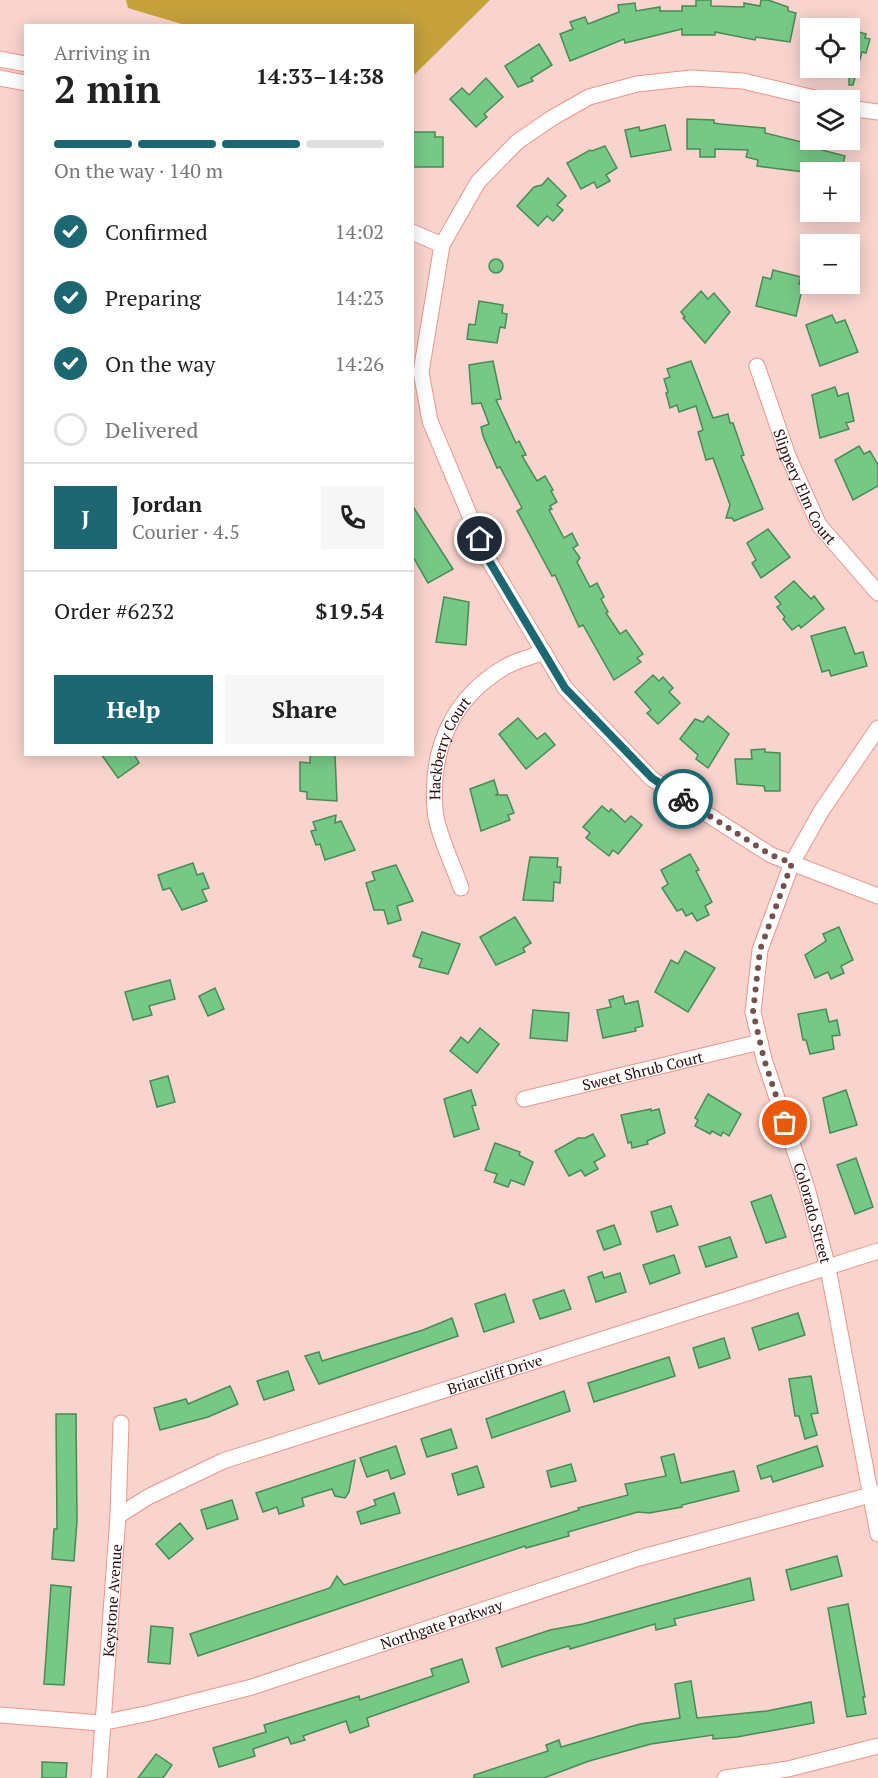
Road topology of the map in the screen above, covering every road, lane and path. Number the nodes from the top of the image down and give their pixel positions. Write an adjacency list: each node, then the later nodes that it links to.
1 (0, 60): 2 (street)
2 (24, 64)
3 (0, 78): 4 (street)
4 (24, 83)
5 (800, 95): 9 (street)
6 (860, 110): 7 (street)
7 (878, 112)
8 (414, 233): 9 (street)
9 (442, 245): 12 (street)
10 (757, 366): 11 (street, Slippery Elm Court)
11 (878, 593)
12 (544, 652): 14 (street); 15 (street, Hackberry Court)
13 (878, 728): 14 (street, Colorado Street)
14 (792, 863): 16 (street); 17 (street, Colorado Street)
15 (461, 888)
16 (878, 896)
17 (760, 1042): 18 (street, Sweet Shrub Court); 20 (street, Colorado Street)
18 (524, 1099)
19 (878, 1251): 20 (street, Briarcliff Drive)
20 (828, 1268): 22 (street, Colorado Street); 23 (street, Briarcliff Drive)
21 (121, 1423): 23 (street, Keystone Avenue)
22 (874, 1495): 24 (street, Colorado Street); 26 (street, Northgate Parkway)
23 (118, 1516): 26 (street, Keystone Avenue)
24 (878, 1534)
25 (0, 1715): 26 (street, Northgate Parkway)
26 (101, 1723): 28 (street, Keystone Avenue)
27 (878, 1746): 29 (street)
28 (99, 1778)
29 (725, 1778)

